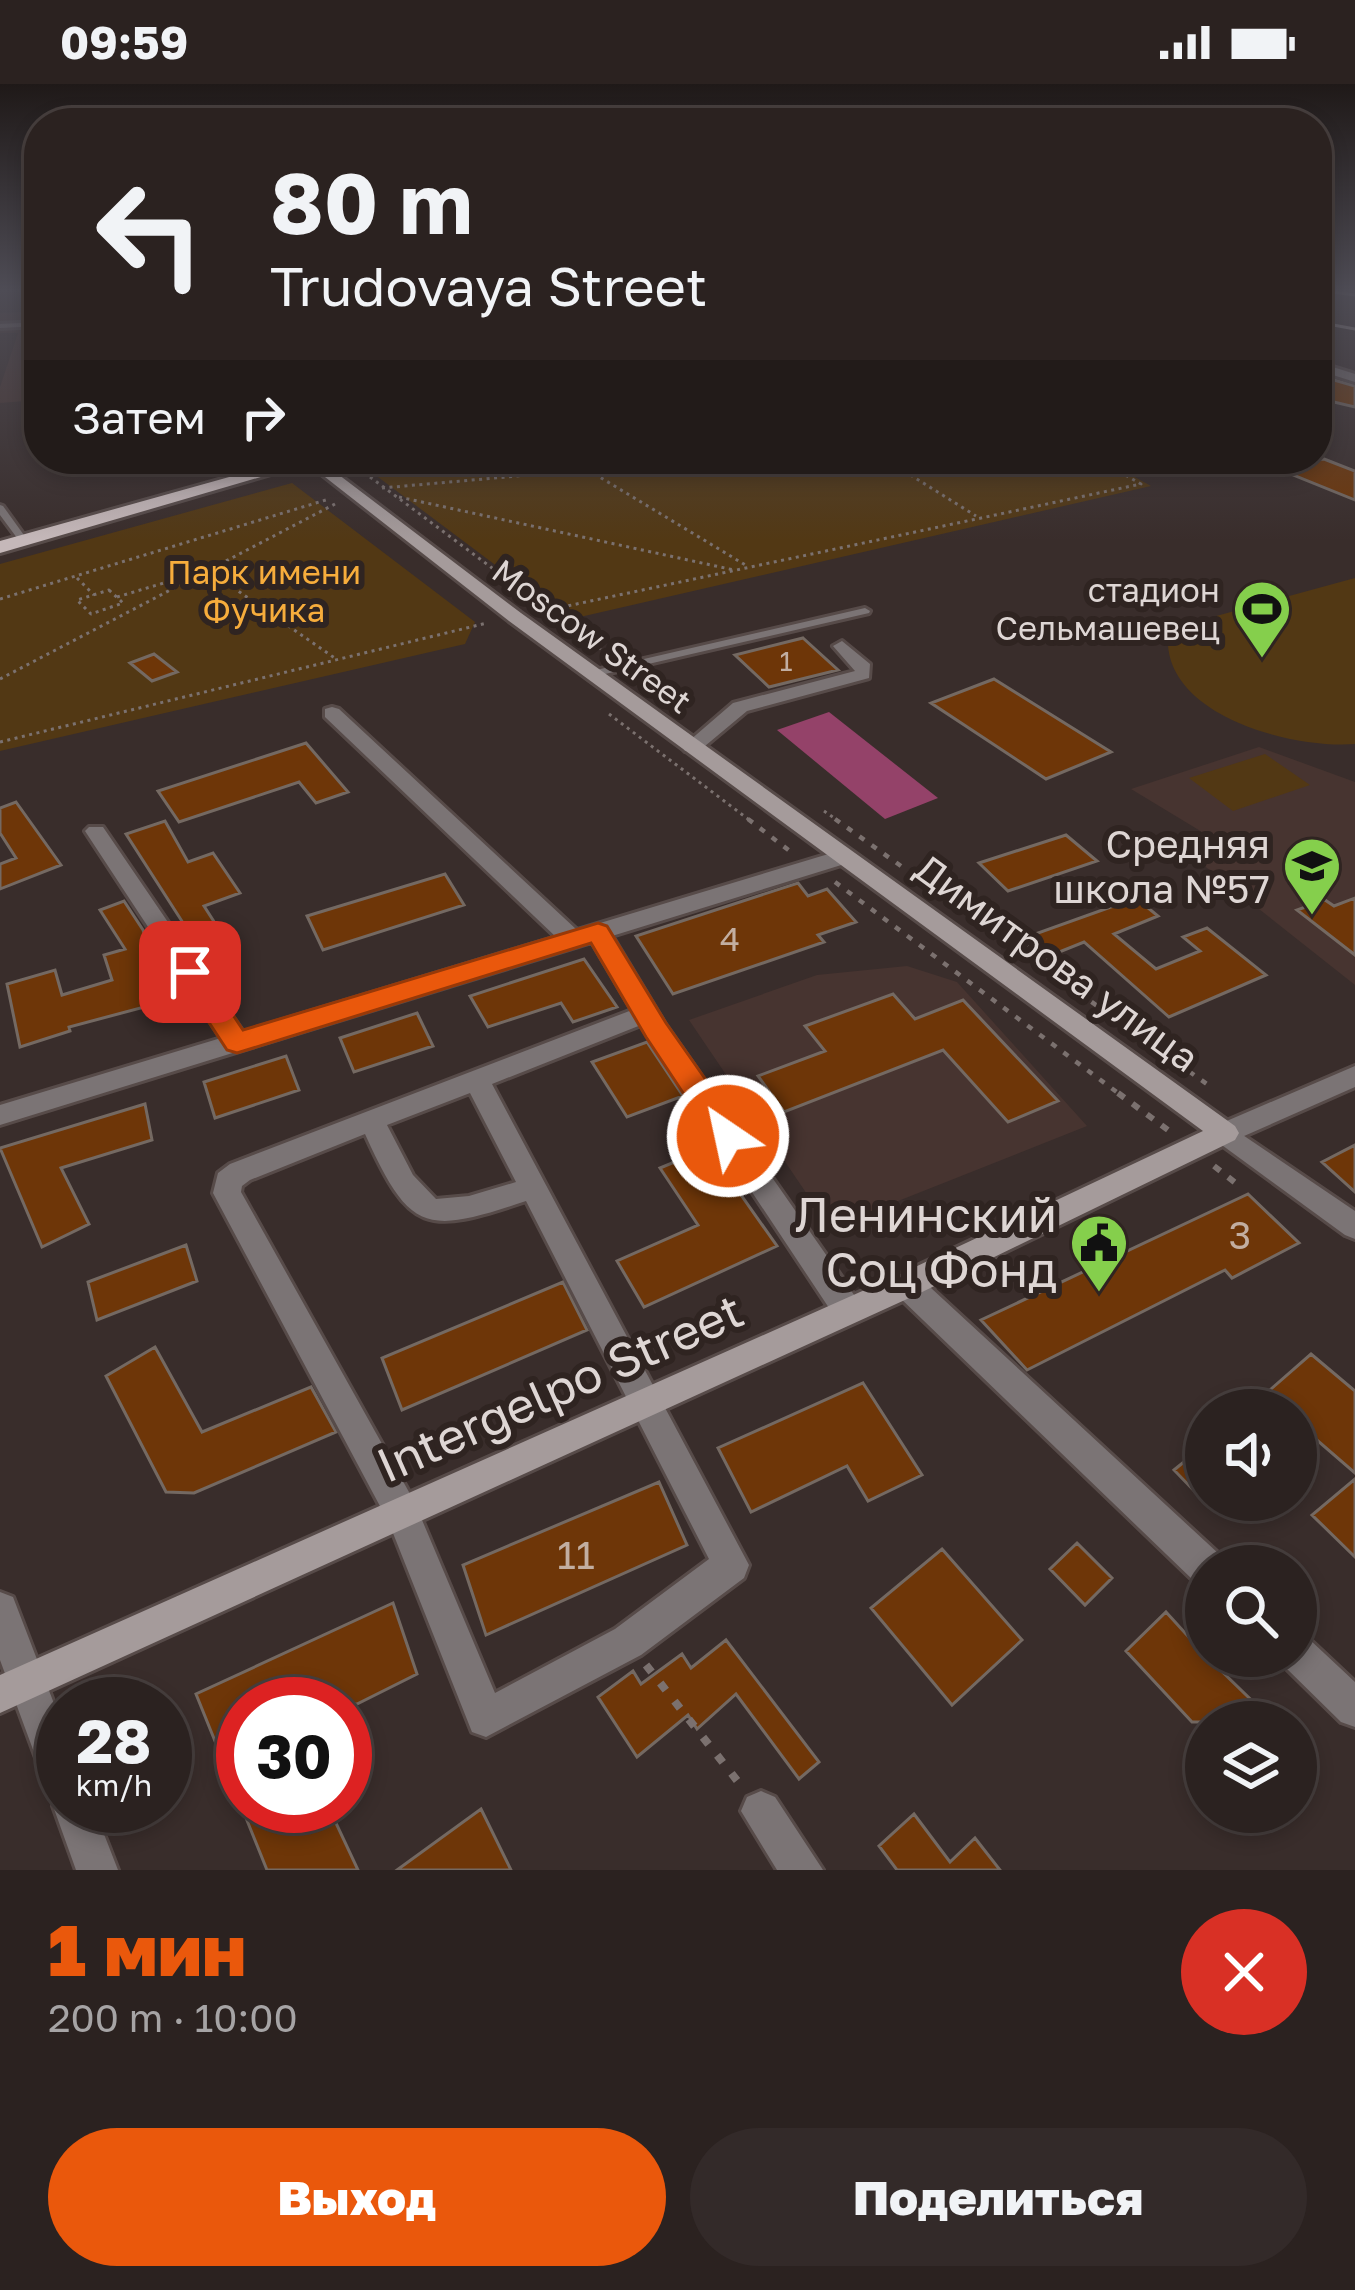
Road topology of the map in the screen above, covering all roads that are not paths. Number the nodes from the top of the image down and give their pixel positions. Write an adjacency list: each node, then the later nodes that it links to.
1 (259, 474): 5 (main road)
2 (327, 474): 9 (main road, Moscow Street)
3 (0, 508): 4 (lane)
4 (5, 525): 5 (lane)
5 (23, 540): 6 (main road)
6 (0, 547)
7 (866, 611): 9 (lane)
8 (842, 646): 11 (street)
9 (592, 674): 11 (main road, Moscow Street)
10 (332, 713): 14 (street)
11 (692, 747): 13 (main road, Moscow Street)
12 (96, 831): 16 (street)
13 (843, 857): 14 (street); 21 (main road, Димитрова улица)
14 (585, 936): 16 (street); 25 (street)
15 (632, 1019): 18 (street)
16 (237, 1043): 19 (street)
17 (1355, 1076): 21 (street, Intergelpo Street)
18 (478, 1082): 20 (street); 22 (street)
19 (0, 1115)
20 (372, 1121): 22 (street); 27 (street)
21 (1225, 1133): 23 (street); 24 (main road, Intergelpo Street)
22 (533, 1187): 26 (street)
23 (1355, 1226)
24 (907, 1285): 25 (main road, Intergelpo Street); 28 (street)
25 (848, 1311): 26 (main road, Intergelpo Street)
26 (646, 1400): 27 (main road, Intergelpo Street); 27 (street)
27 (402, 1513): 31 (main road, Intergelpo Street)
28 (1185, 1547)
29 (0, 1610): 31 (street)
30 (1317, 1672): 32 (street)
31 (13, 1688): 33 (street)
32 (1355, 1708)
33 (36, 1730)
34 (761, 1811): 37 (street)
35 (83, 1833): 36 (street)
36 (97, 1870)
37 (802, 1870)

